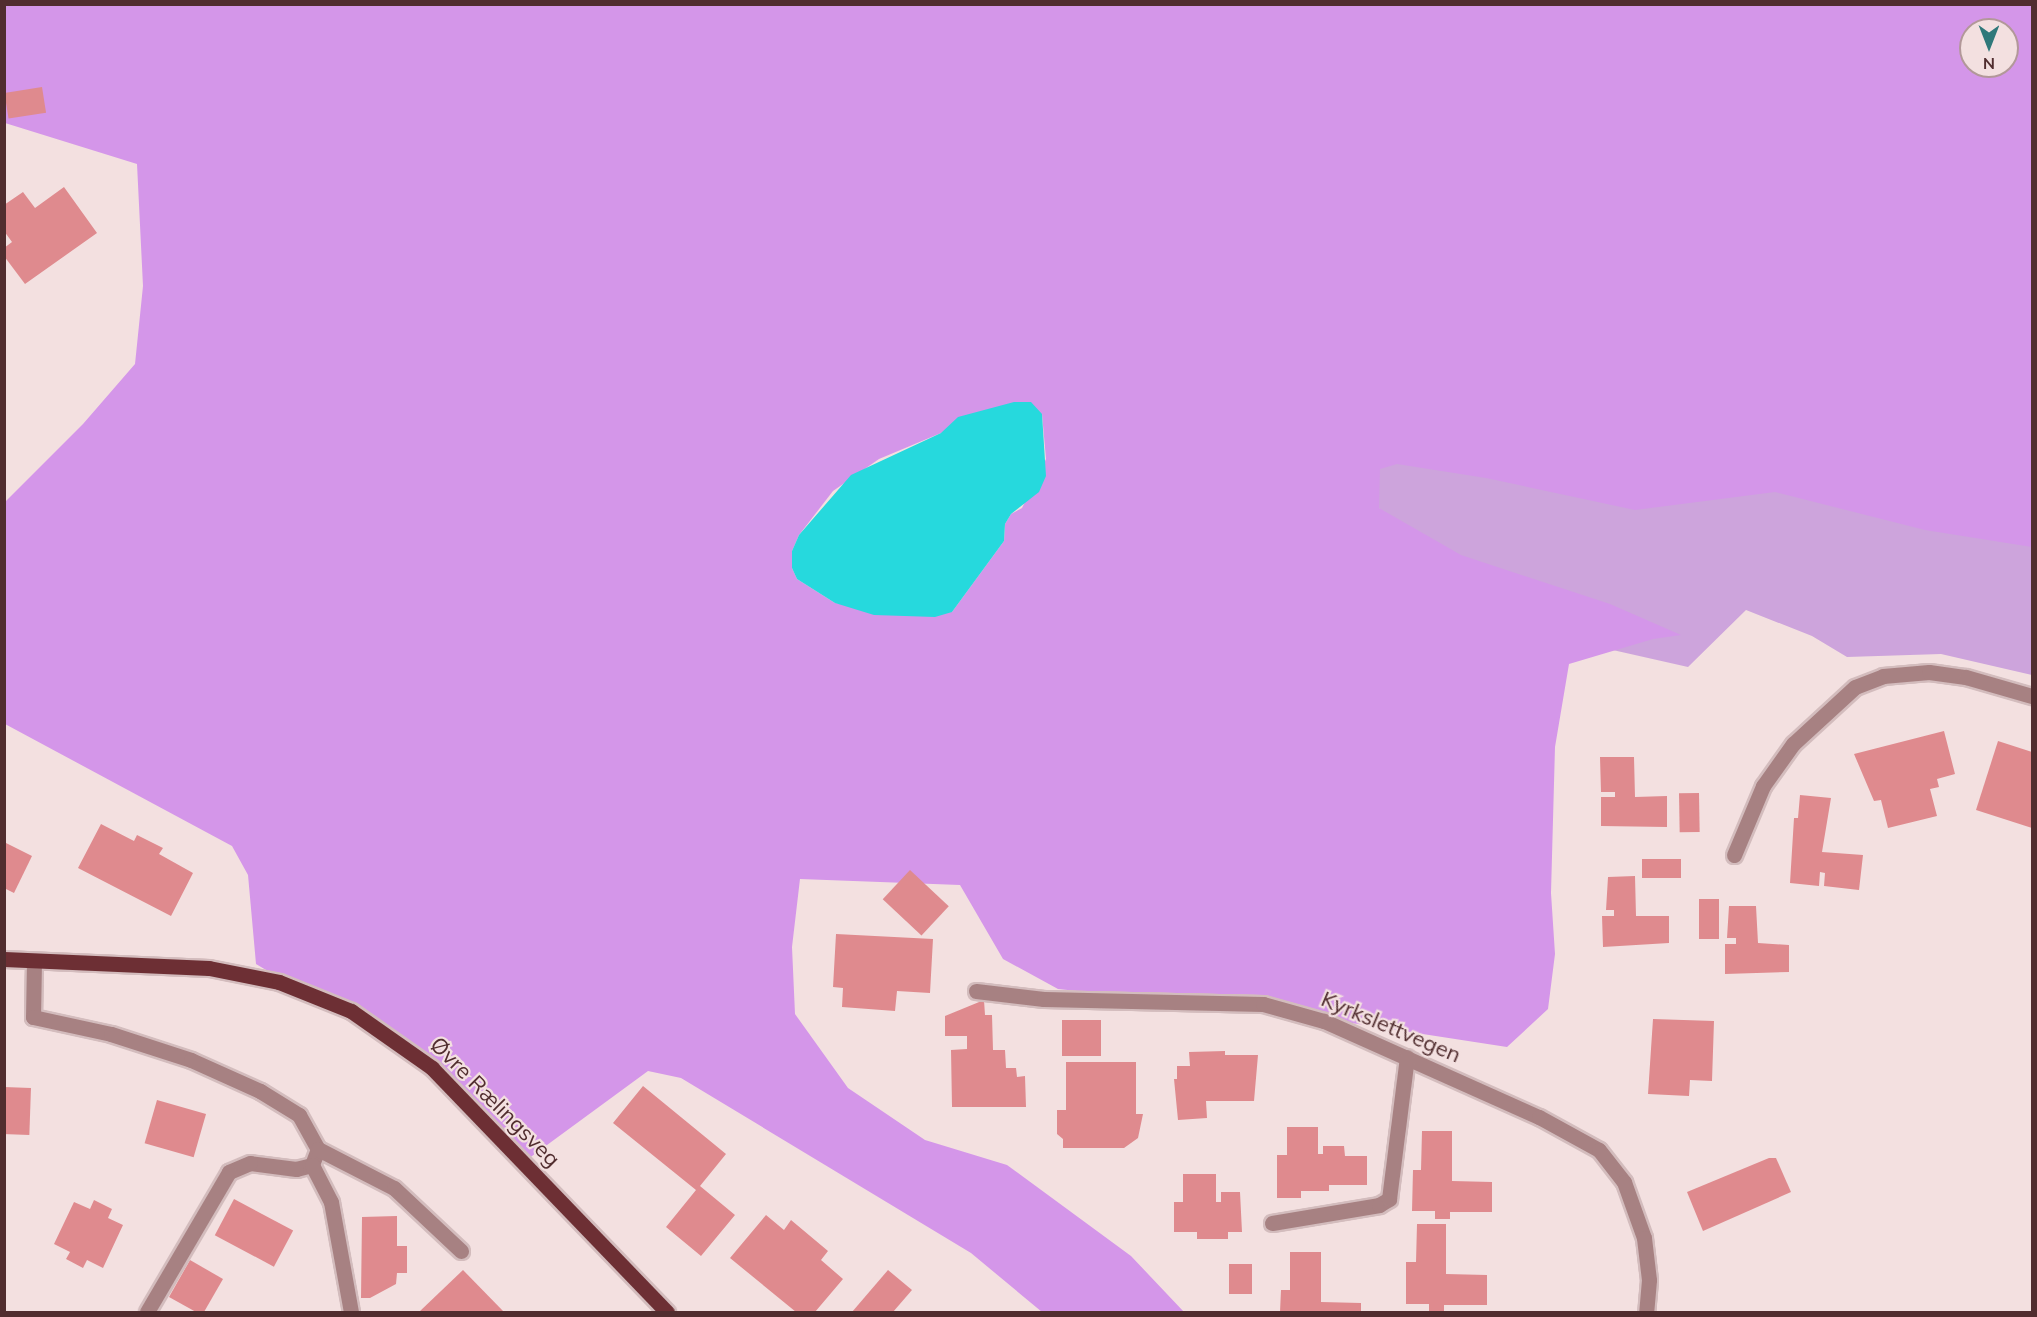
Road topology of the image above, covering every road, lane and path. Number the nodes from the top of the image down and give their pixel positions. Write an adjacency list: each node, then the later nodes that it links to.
1 (2032, 696): 2 (street)
2 (1734, 855)
3 (4, 959): 4 (main road, Øvre Rælingsveg)
4 (34, 961): 7 (street); 13 (main road, Øvre Rælingsveg)
5 (976, 991): 6 (street, Kyrkslettvegen)
6 (1407, 1057): 9 (street); 14 (street, Kyrkslettvegen)
7 (318, 1149): 8 (street); 10 (street)
8 (312, 1165): 11 (street); 12 (street)
9 (1272, 1223)
10 (461, 1251)
11 (147, 1312)
12 (351, 1312)
13 (667, 1312)
14 (1646, 1312)

